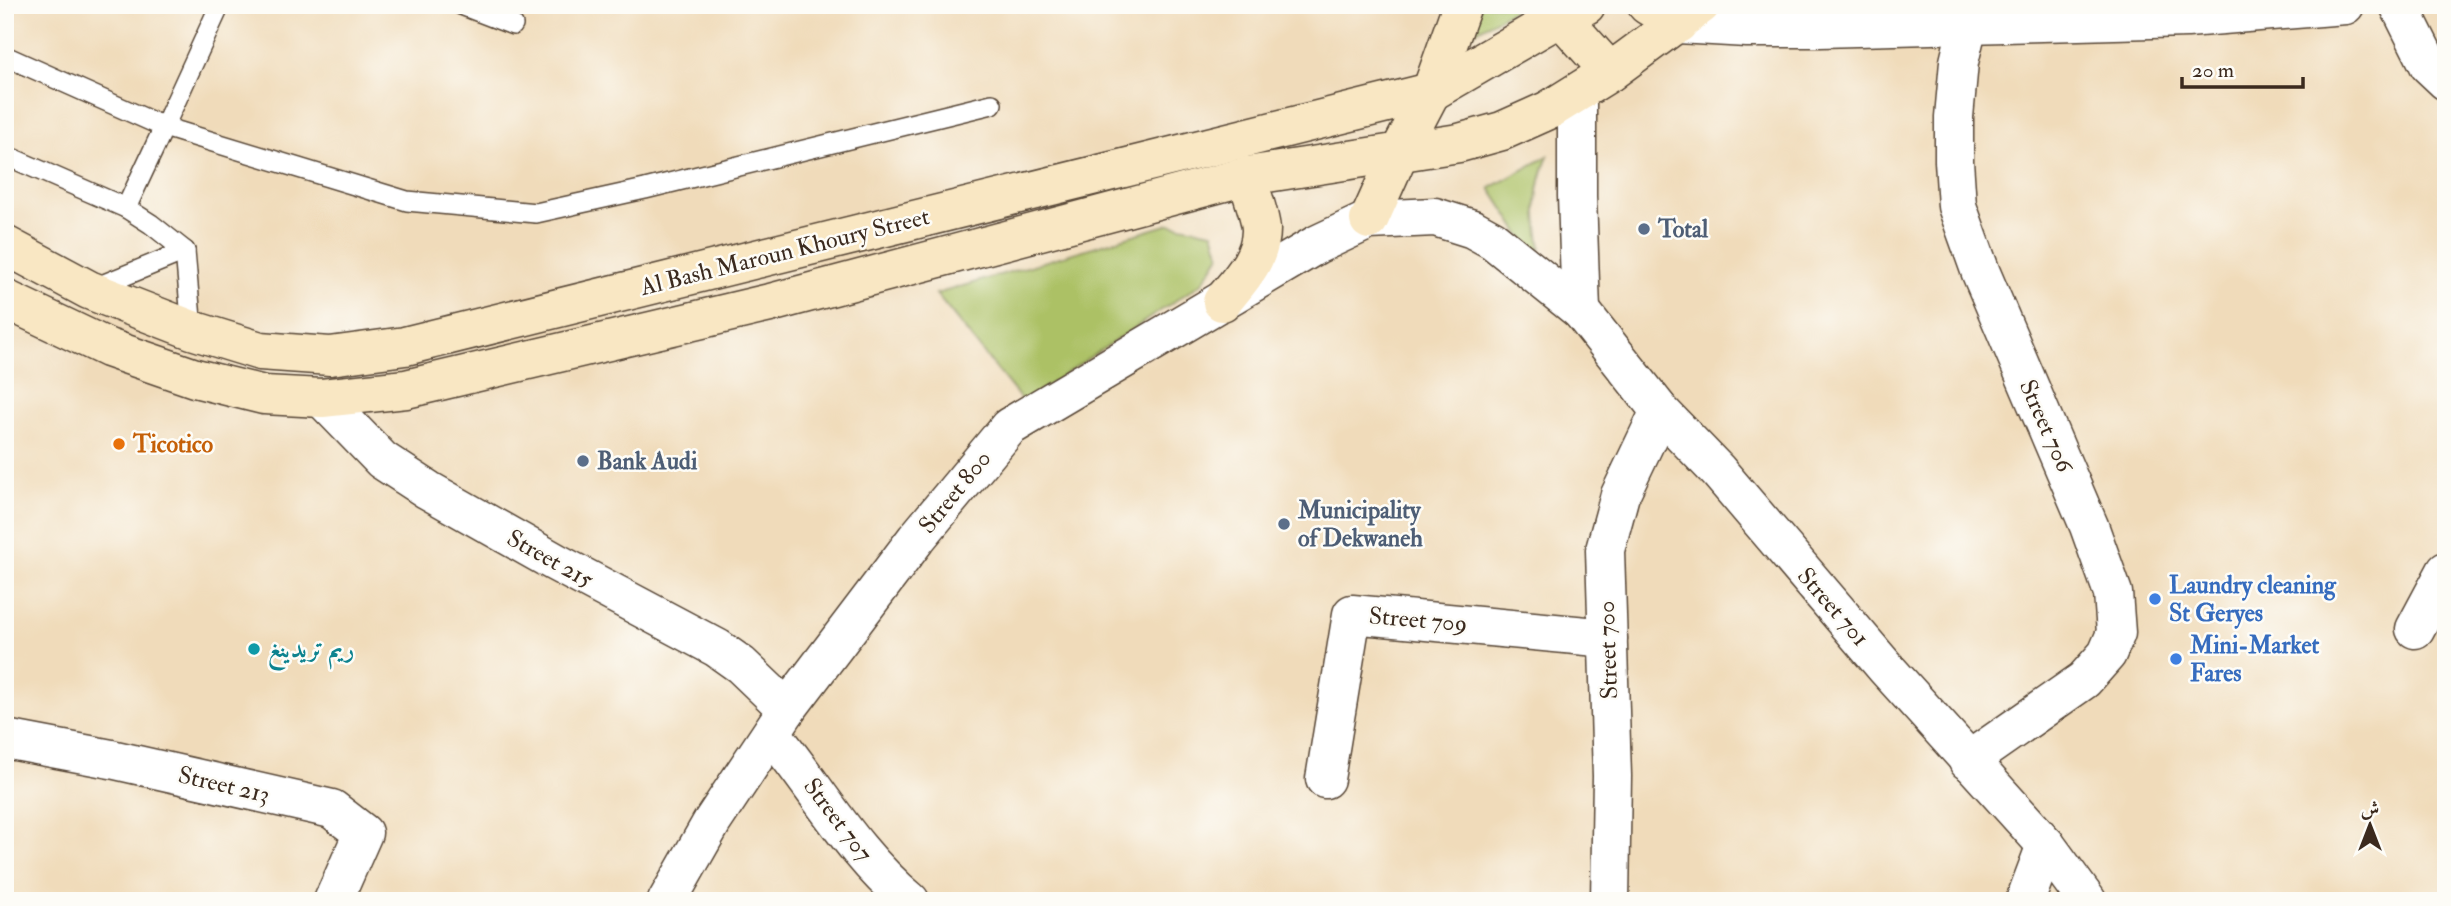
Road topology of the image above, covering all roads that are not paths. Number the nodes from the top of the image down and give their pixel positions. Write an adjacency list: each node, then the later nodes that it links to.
1 (220, 5): 16 (lane)
2 (461, 5): 9 (lane)
3 (1462, 5): 13 (main road)
4 (2399, 5): 12 (street)
5 (2325, 6): 8 (street)
6 (1566, 9): 11 (main road); 13 (main road, Al Bash Maroun Khoury Street)
7 (1676, 11): 8 (street); 11 (main road, Al Bash Maroun Khoury Street)
8 (1968, 24): 36 (street, Street 706)
9 (513, 25)
10 (5, 56): 16 (lane)
11 (1610, 72): 14 (main road, Al Bash Maroun Khoury Street)
12 (2446, 81)
13 (1431, 92): 17 (main road); 28 (main road, Al Bash Maroun Khoury Street)
14 (1577, 93): 17 (main road, Al Bash Maroun Khoury Street); 27 (street)
15 (992, 104): 16 (lane)
16 (164, 127): 20 (lane)
17 (1399, 153): 19 (main road, Al Bash Maroun Khoury Street); 21 (main road)
18 (5, 155): 20 (lane)
19 (1247, 176): 26 (main road); 29 (main road, Al Bash Maroun Khoury Street)
20 (126, 208): 23 (lane)
21 (1369, 220): 26 (street, Street 800); 27 (street, Street 701)
22 (5, 245): 24 (main road, Al Bash Maroun Khoury Street)
23 (185, 251): 24 (lane); 28 (lane)
24 (89, 290): 28 (main road, Al Bash Maroun Khoury Street)
25 (5, 299): 29 (main road, Al Bash Maroun Khoury Street)
26 (1222, 302): 34 (street, Street 800)
27 (1581, 311): 30 (street, Street 701)
28 (192, 330)
29 (322, 398): 34 (street, Street 215)
30 (1660, 411): 33 (street, Street 700); 36 (street, Street 701)
31 (2446, 571): 32 (street)
32 (2415, 629)
33 (1608, 638): 37 (street, Street 709); 42 (street, Street 700)
34 (779, 722): 40 (street, Street 800); 41 (street, Street 707)
35 (5, 739): 39 (street, Street 213)
36 (1968, 761): 38 (street, Street 701)
37 (1325, 779)
38 (2046, 845): 43 (street); 44 (street, Street 701)
39 (333, 901)
40 (667, 901)
41 (910, 901)
42 (1610, 901)
43 (2025, 901)
44 (2087, 901)

